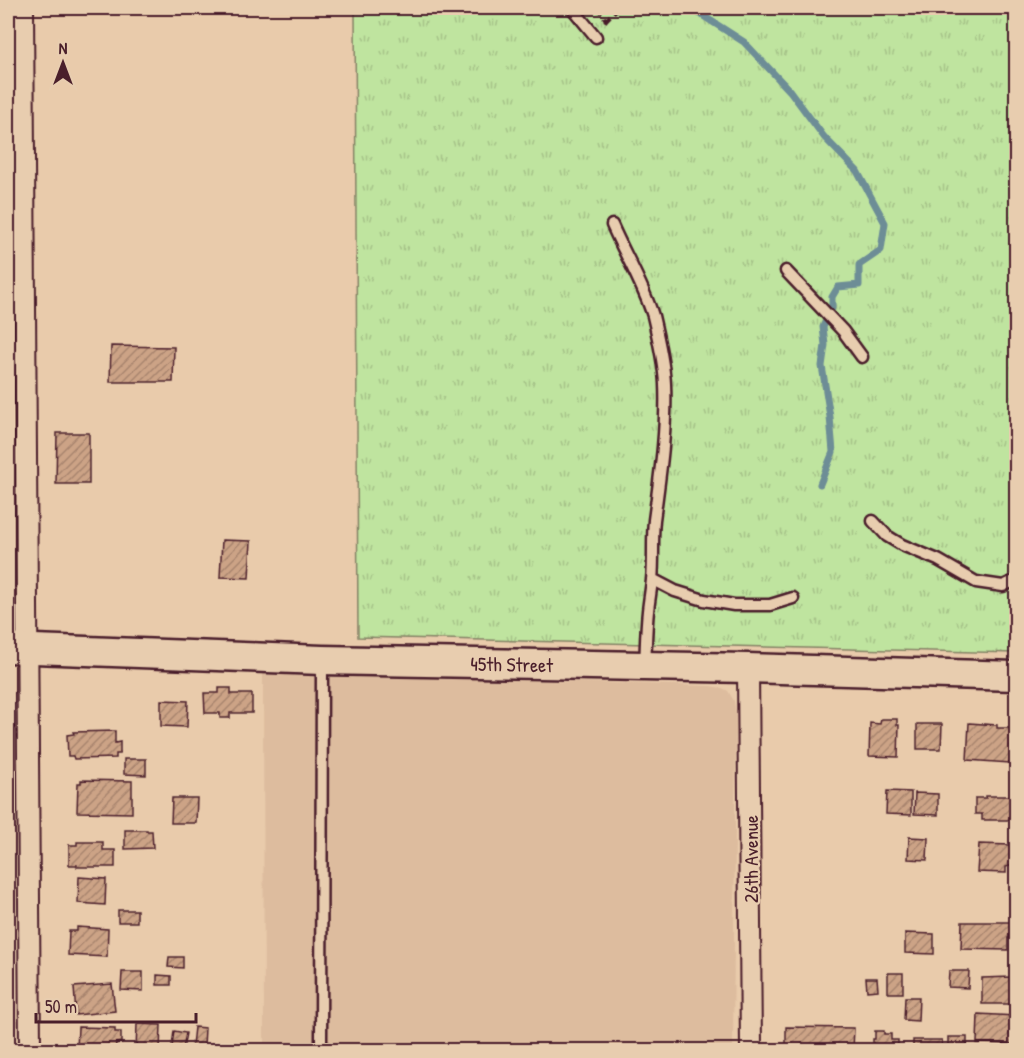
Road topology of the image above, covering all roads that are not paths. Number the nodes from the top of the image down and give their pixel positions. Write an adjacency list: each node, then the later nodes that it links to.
1 (23, 8): 11 (street)
2 (572, 8): 3 (lane)
3 (596, 37)
4 (612, 225): 8 (lane)
5 (786, 271): 6 (lane)
6 (862, 357)
7 (873, 521): 9 (lane)
8 (652, 579): 10 (lane); 13 (lane)
9 (1017, 580)
10 (793, 598)
11 (18, 648): 12 (street, 45th Street); 16 (street)
12 (322, 660): 13 (street, 45th Street); 17 (lane)
13 (645, 666): 14 (street, 45th Street)
14 (748, 668): 15 (street, 45th Street); 18 (street, 26th Avenue)
15 (1017, 676)
16 (30, 1050)
17 (321, 1050)
18 (751, 1050)

